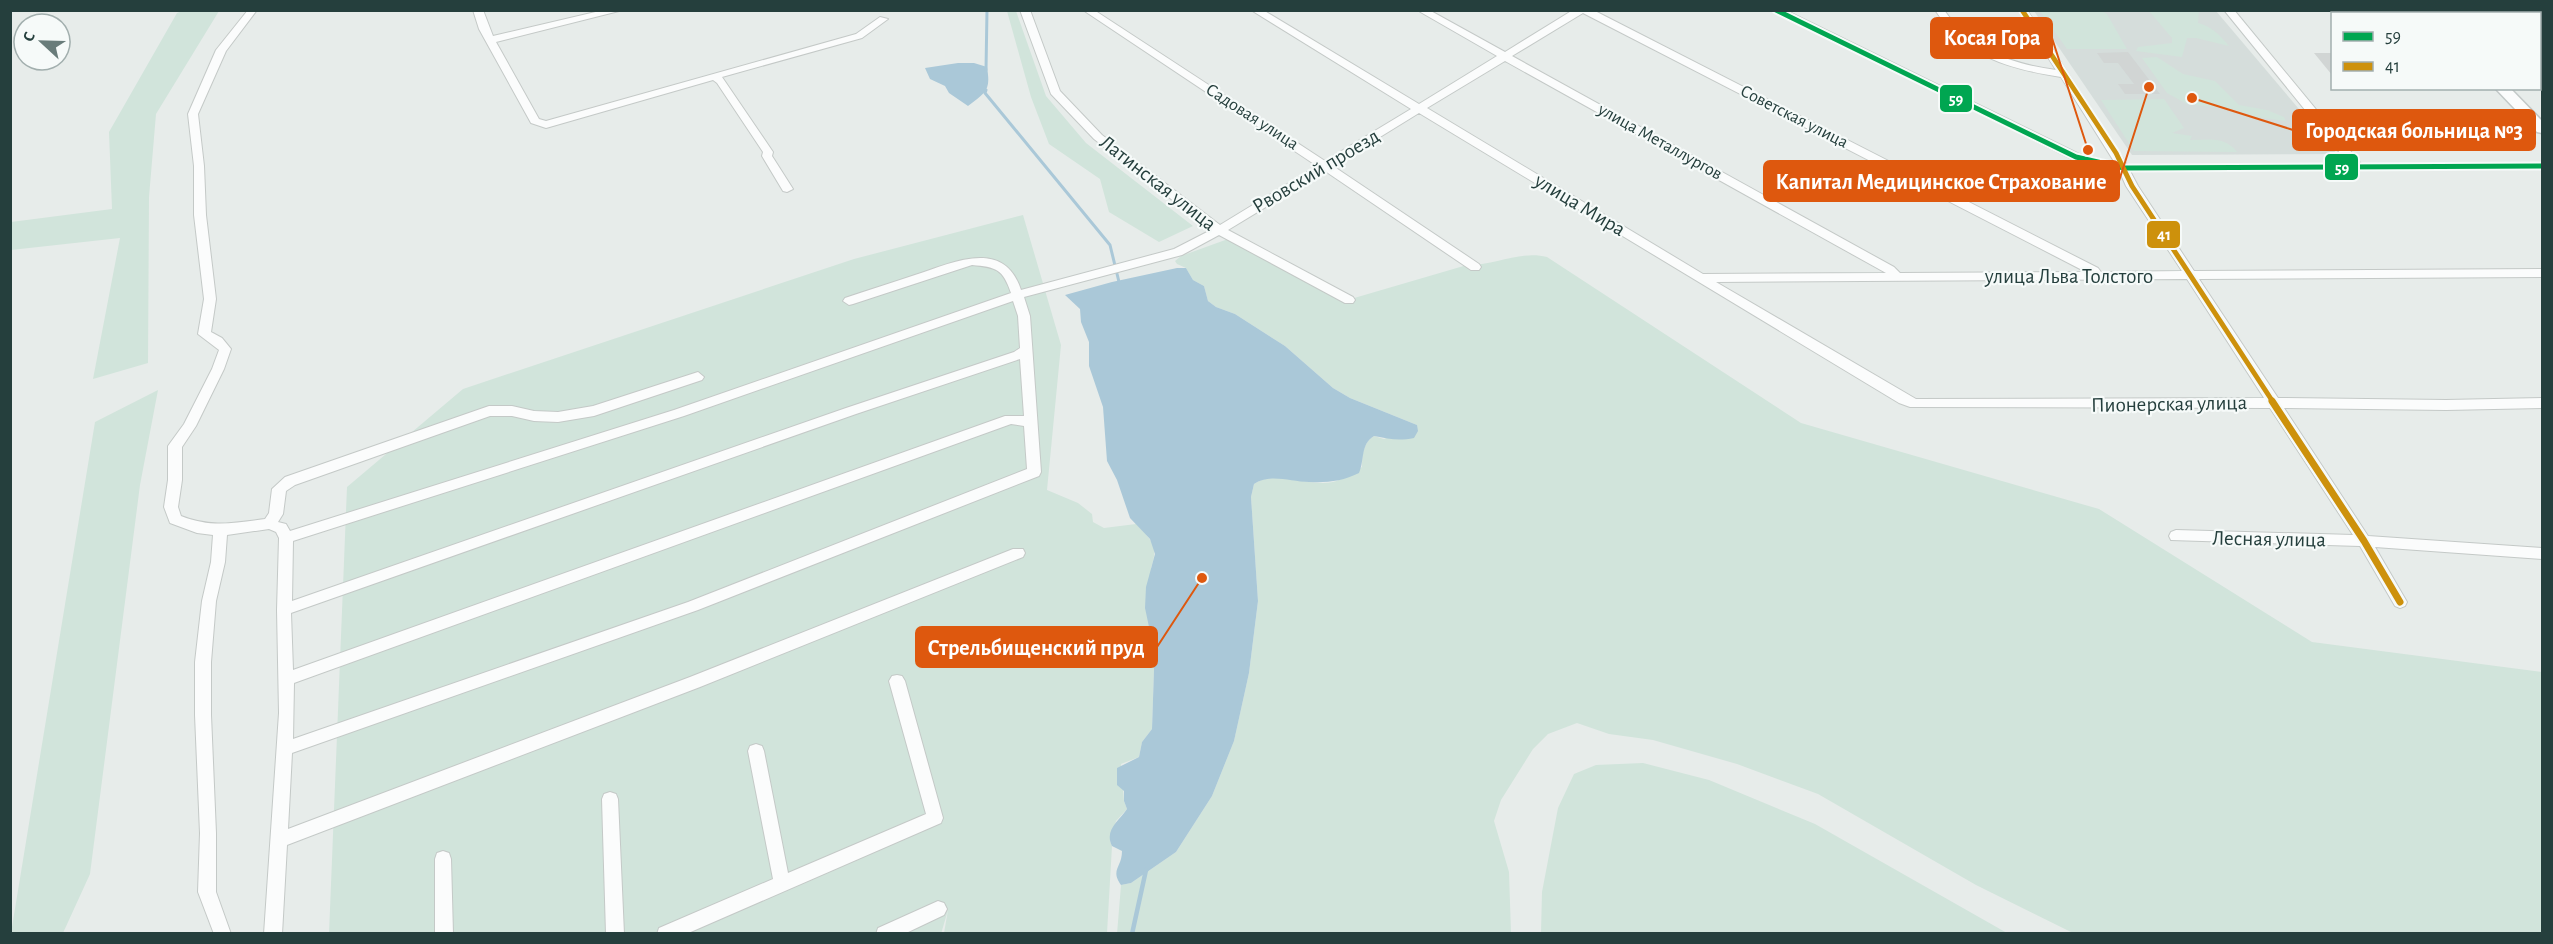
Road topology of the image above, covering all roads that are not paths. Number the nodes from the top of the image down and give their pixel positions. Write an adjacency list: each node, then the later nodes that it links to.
1 (253, 10): 43 (street)
2 (478, 10): 14 (street)
3 (619, 10): 14 (street)
4 (1025, 10): 26 (street, Латинская улица)
5 (1087, 10): 21 (street, Садовая улица)
6 (1255, 10): 19 (street, улица Мира)
7 (1421, 10): 15 (street, улица Металлургов)
8 (1583, 10): 15 (street, Рвовский проезд); 29 (street, Советская улица)
9 (1776, 10): 24 (street)
10 (1939, 10): 16 (street)
11 (2022, 10): 16 (street)
12 (2228, 10): 22 (street)
13 (882, 19): 17 (street)
14 (490, 40): 17 (street)
15 (1507, 57): 19 (street, Рвовский проезд); 31 (street, улица Металлургов)
16 (2064, 74): 24 (street)
17 (714, 76): 25 (street)
18 (2504, 90): 20 (street)
19 (1418, 109): 21 (street, Рвовский проезд); 32 (street, улица Мира)
20 (2542, 129)
21 (1324, 165): 26 (street, Рвовский проезд); 27 (street, Садовая улица)
22 (2357, 166): 23 (street); 24 (street)
23 (2542, 166)
24 (2124, 168): 30 (street)
25 (787, 189)
26 (1219, 230): 33 (street, Рвовский проезд); 34 (street, Латинская улица)
27 (1475, 267)
28 (2542, 273): 30 (street, улица Льва Толстого)
29 (2097, 275): 30 (street, улица Льва Толстого); 31 (street, улица Льва Толстого)
30 (2189, 275): 39 (street)
31 (1897, 277): 32 (street, улица Льва Толстого)
32 (1703, 278): 38 (street, улица Мира)
33 (1017, 296): 35 (street); 36 (street); 45 (street, Рвовский проезд)
34 (1349, 300)
35 (849, 301)
36 (1026, 350): 41 (street); 50 (street)
37 (699, 377): 42 (street)
38 (1904, 400): 39 (street, Пионерская улица)
39 (2272, 403): 40 (street, Пионерская улица); 46 (street)
40 (2542, 403)
41 (1031, 422): 51 (street); 53 (street)
42 (269, 524): 43 (street); 45 (street)
43 (222, 530): 60 (street)
44 (2176, 536): 46 (street, Лесная улица)
45 (286, 538): 50 (street)
46 (2364, 541): 48 (street, Лесная улица); 49 (street)
47 (1018, 553): 56 (street)
48 (2542, 554)
49 (2400, 602)
50 (284, 610): 51 (street)
51 (286, 679): 53 (street)
52 (897, 681): 58 (street)
53 (285, 749): 56 (street)
54 (756, 751): 58 (street)
55 (610, 799): 63 (street)
56 (279, 840): 61 (street)
57 (443, 859): 62 (street)
58 (782, 884): 64 (street)
59 (938, 909): 65 (street)
60 (223, 933)
61 (273, 933)
62 (444, 933)
63 (615, 933)
64 (665, 933)
65 (884, 933)

